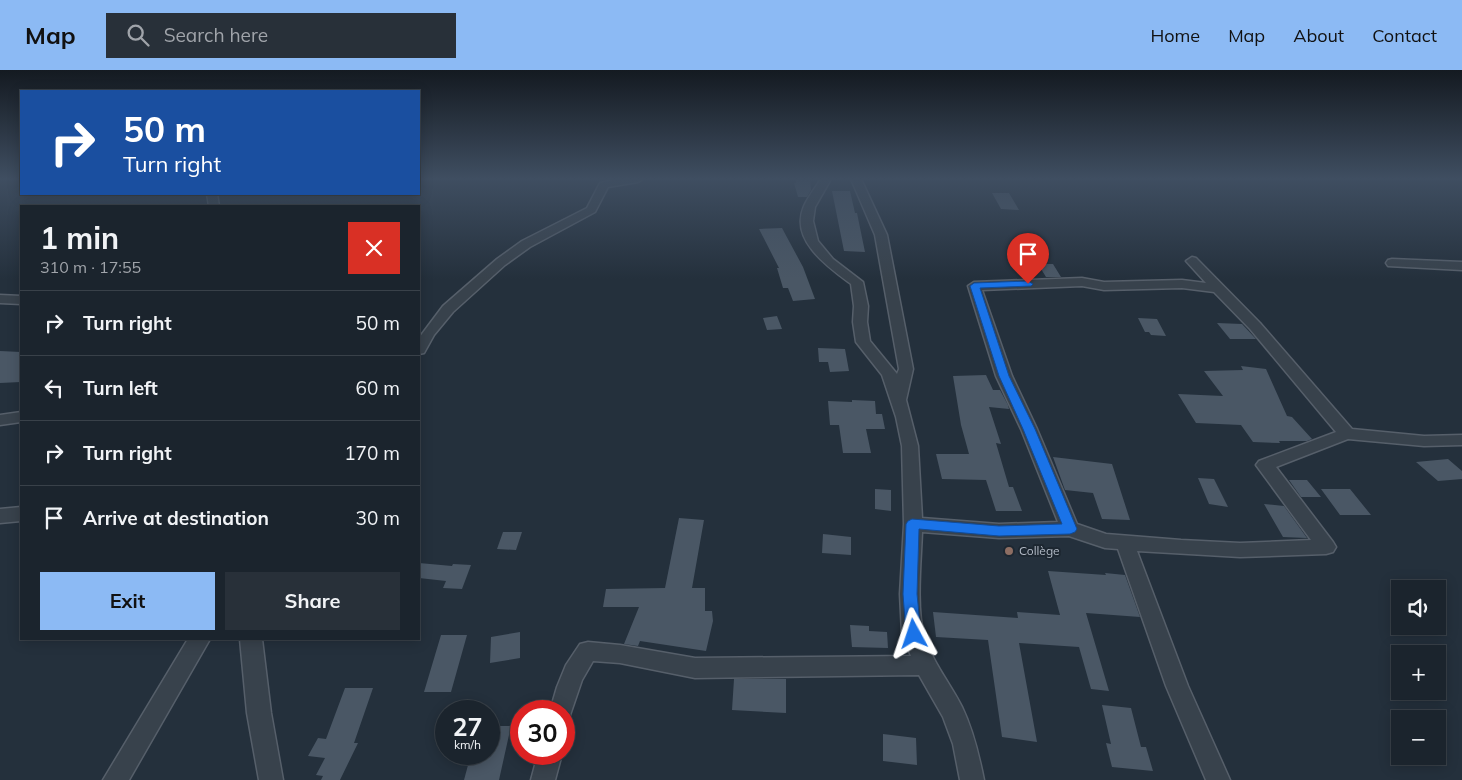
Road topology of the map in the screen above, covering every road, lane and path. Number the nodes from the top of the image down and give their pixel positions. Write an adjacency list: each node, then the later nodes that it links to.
1 (587, 212): 12 (street)
2 (808, 212): 13 (street)
3 (871, 212): 13 (street)
4 (1192, 261): 9 (street)
5 (1392, 263): 6 (street)
6 (1449, 265): 7 (street); 8 (street)
7 (1462, 266)
8 (1462, 276)
9 (1216, 288): 16 (street); 21 (street)
10 (0, 299): 11 (street)
11 (20, 300)
12 (420, 348)
13 (898, 402): 20 (street)
14 (20, 417): 15 (street)
15 (0, 420)
16 (1347, 434): 17 (street); 22 (street)
17 (1462, 440)
18 (20, 514): 19 (street)
19 (0, 516)
20 (912, 524): 21 (street); 25 (street)
21 (1070, 529): 22 (street)
22 (1125, 543): 32 (street)
23 (197, 640): 28 (street)
24 (251, 640): 29 (street)
25 (925, 666): 26 (street); 31 (street)
26 (563, 700)
27 (547, 765): 30 (street)
28 (115, 780)
29 (271, 780)
30 (544, 780)
31 (972, 780)
32 (1218, 780)

